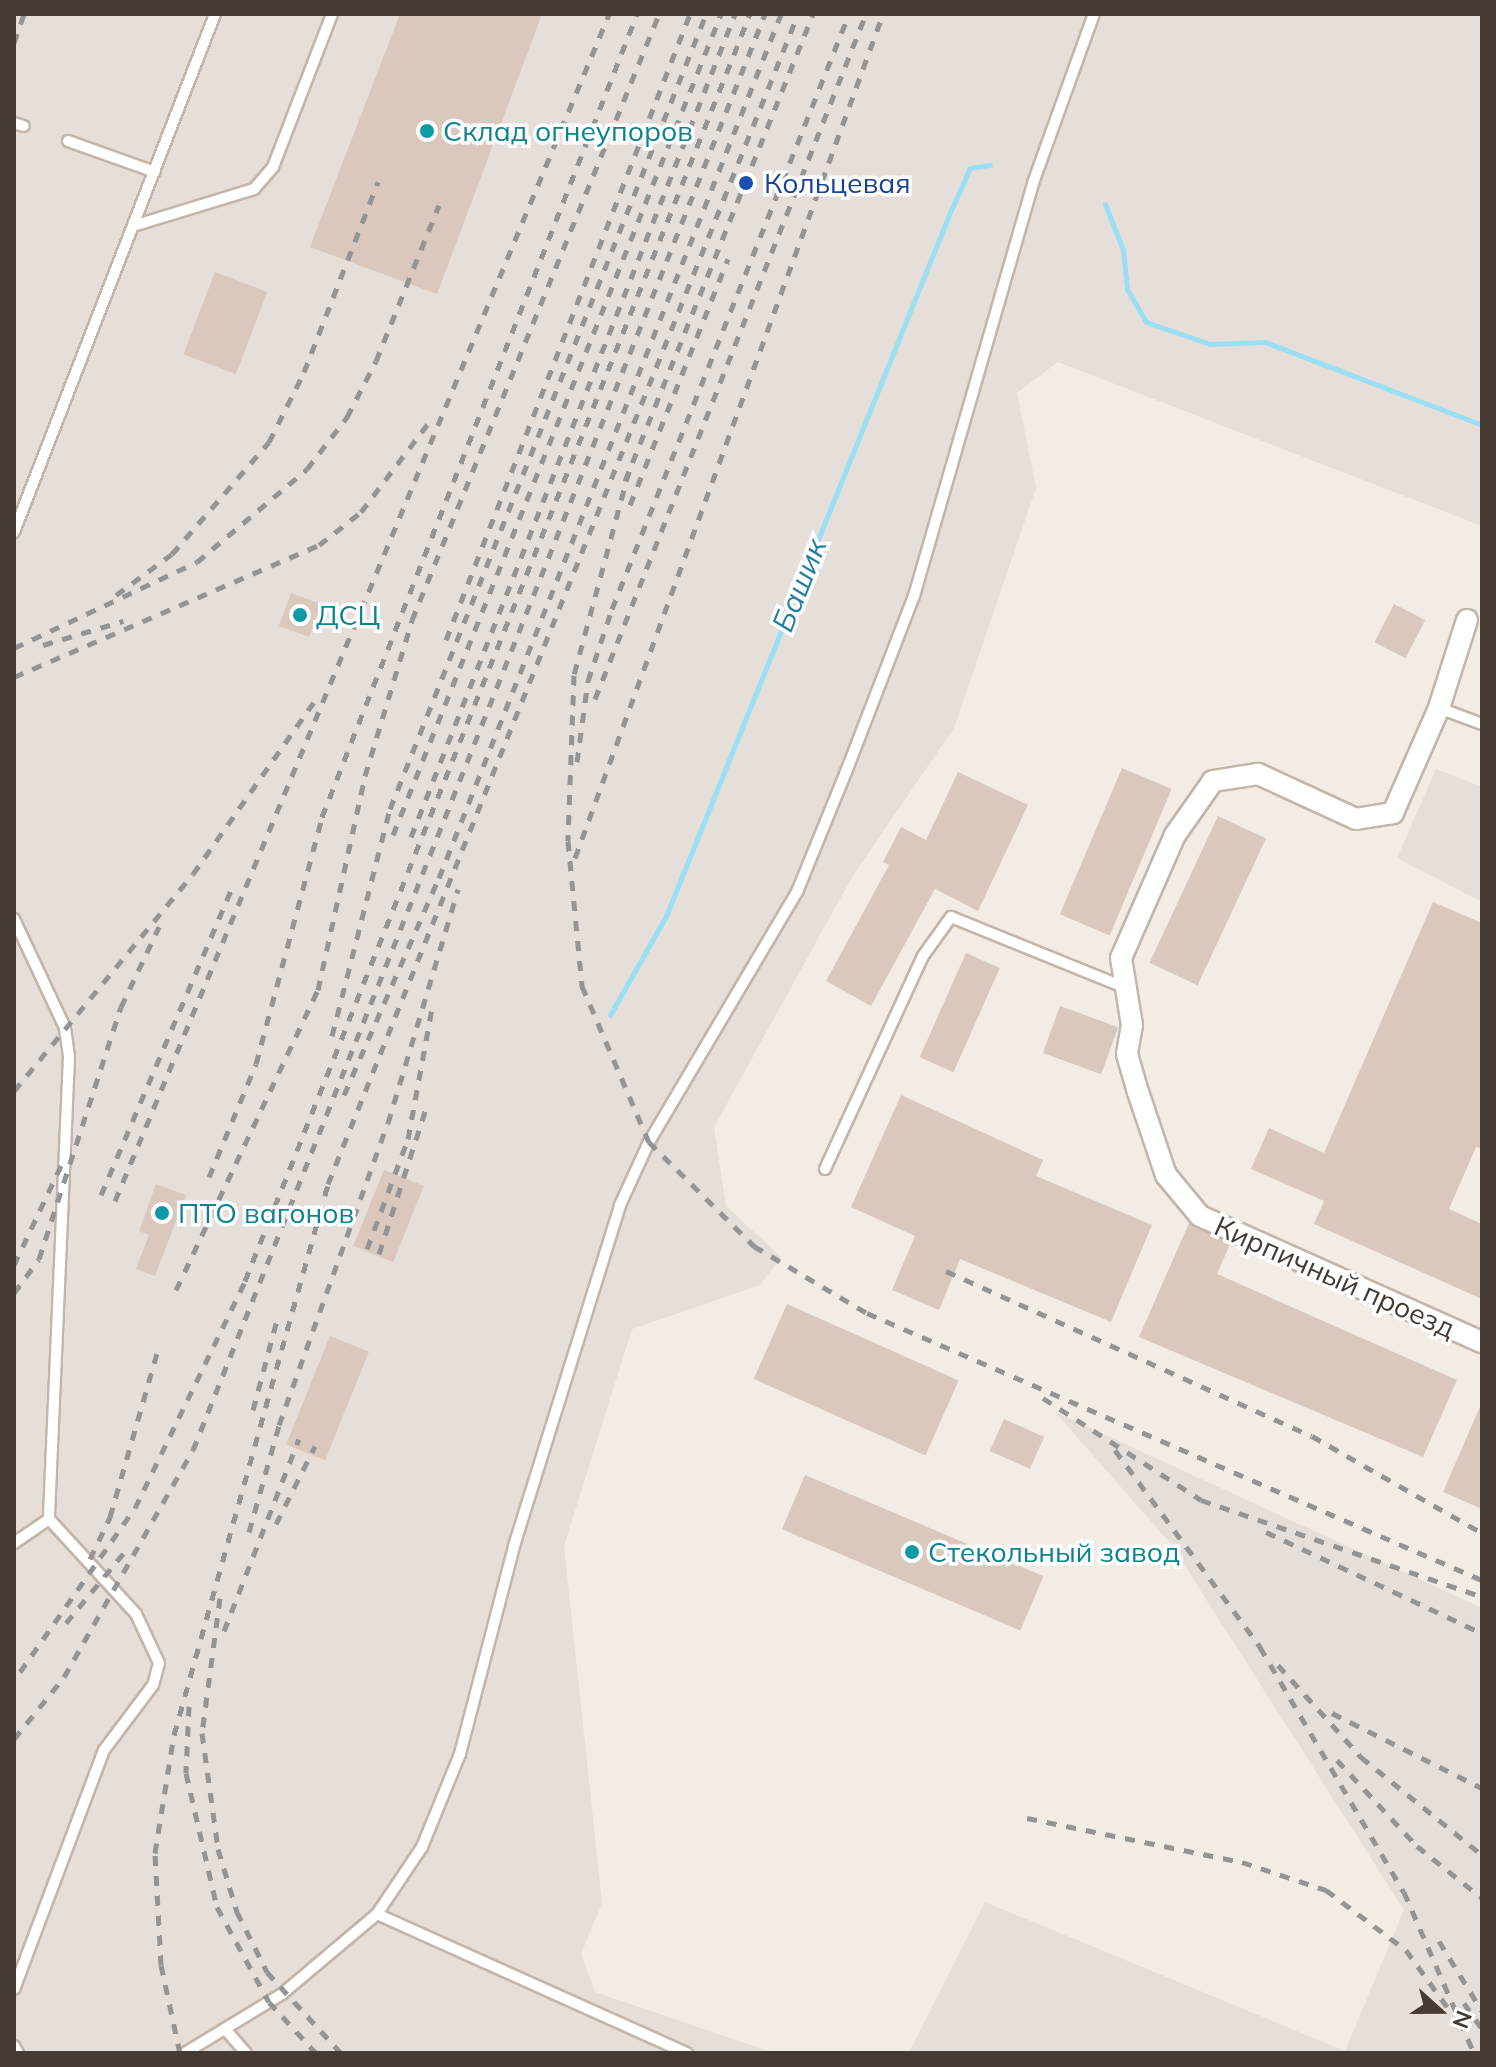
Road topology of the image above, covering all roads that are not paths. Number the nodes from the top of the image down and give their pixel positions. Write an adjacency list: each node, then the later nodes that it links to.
1 (215, 14): 5 (lane)
2 (332, 14): 6 (lane)
3 (1094, 14): 17 (lane)
4 (68, 141): 5 (lane)
5 (155, 172): 6 (lane)
6 (133, 226): 7 (lane)
7 (14, 532)
8 (1467, 620): 9 (street, Кирпичный проезд)
9 (1439, 708): 10 (lane); 12 (street, Кирпичный проезд)
10 (1482, 724)
11 (14, 919): 15 (lane)
12 (1126, 988): 13 (lane); 14 (street, Кирпичный проезд)
13 (825, 1169)
14 (1482, 1342)
15 (49, 1519): 16 (lane); 18 (lane)
16 (14, 1543)
17 (377, 1914): 19 (lane); 24 (lane)
18 (14, 1989)
19 (225, 2029): 22 (lane); 23 (lane)
20 (14, 2046): 21 (lane)
21 (18, 2053)
22 (185, 2053)
23 (246, 2053)
24 (687, 2053)

